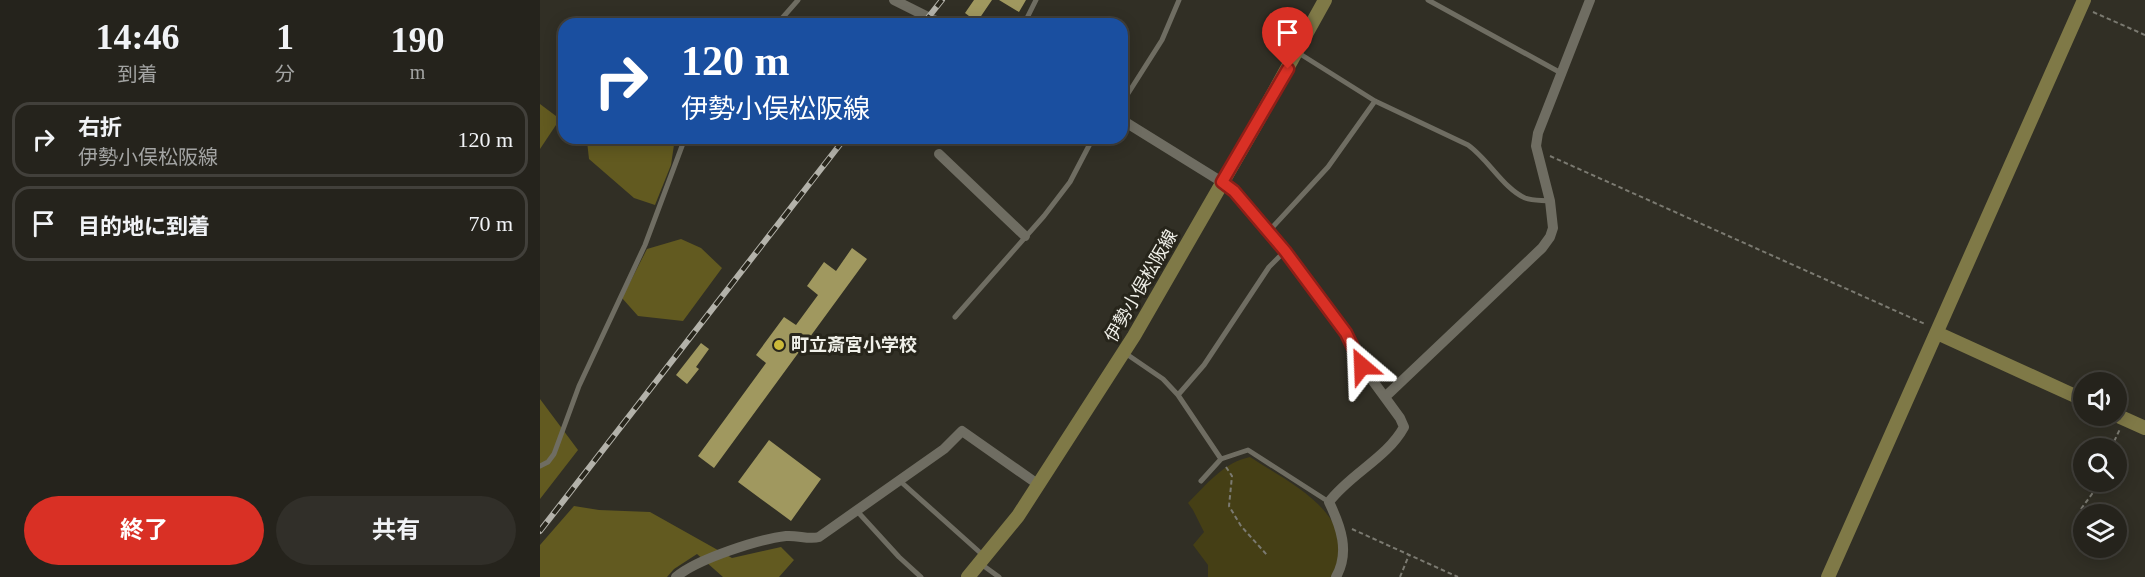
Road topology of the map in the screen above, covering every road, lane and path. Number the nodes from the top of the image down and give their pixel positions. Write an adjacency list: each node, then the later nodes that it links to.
1 (798, 0): 10 (lane)
2 (894, 0): 8 (street)
3 (1036, 0): 12 (lane)
4 (1179, 0): 16 (lane)
5 (1325, 0): 14 (street, 伊勢小俣松阪線)
6 (1428, 0): 15 (lane)
7 (1590, 0): 15 (street)
8 (910, 3): 11 (street)
9 (2083, 3): 13 (path); 30 (street)
10 (782, 18)
11 (933, 18)
12 (1027, 18)
13 (2145, 35)
14 (1298, 52): 17 (lane); 23 (street, 伊勢小俣松阪線)
15 (1561, 73): 22 (street)
16 (1128, 94)
17 (1375, 100): 24 (lane); 25 (lane)
18 (1128, 124): 23 (street)
19 (683, 144): 38 (lane)
20 (1090, 144): 26 (lane)
21 (939, 154): 26 (street)
22 (1538, 157): 24 (street); 30 (path)
23 (1222, 182): 25 (lane); 31 (street, 伊勢小俣松阪線)
24 (1550, 201): 34 (street)
25 (1269, 231): 27 (lane)
26 (1025, 236): 29 (lane)
27 (1285, 251): 28 (lane); 32 (lane)
28 (1292, 262): 34 (street)
29 (955, 317)
30 (1937, 331): 33 (street); 55 (street)
31 (1123, 352): 32 (lane); 41 (street, 伊勢小俣松阪線)
32 (1178, 395): 37 (lane)
33 (2073, 395)
34 (1385, 397): 42 (street)
35 (2127, 420): 36 (street)
36 (2145, 428)
37 (1221, 459): 40 (lane); 42 (lane); 45 (path)
38 (540, 466)
39 (899, 480): 41 (street); 43 (street); 47 (lane)
40 (1201, 481)
41 (1039, 485): 47 (street, 伊勢小俣松阪線)
42 (1329, 502): 44 (street)
43 (856, 510): 48 (street); 49 (lane)
44 (1339, 523): 46 (path); 52 (street)
45 (1267, 555)
46 (1409, 555): 53 (path); 54 (path)
47 (982, 560): 50 (street, 伊勢小俣松阪線); 51 (lane)
48 (676, 577)
49 (921, 577)
50 (968, 577)
51 (999, 577)
52 (1336, 577)
53 (1400, 577)
54 (1458, 577)
55 (1828, 577)

